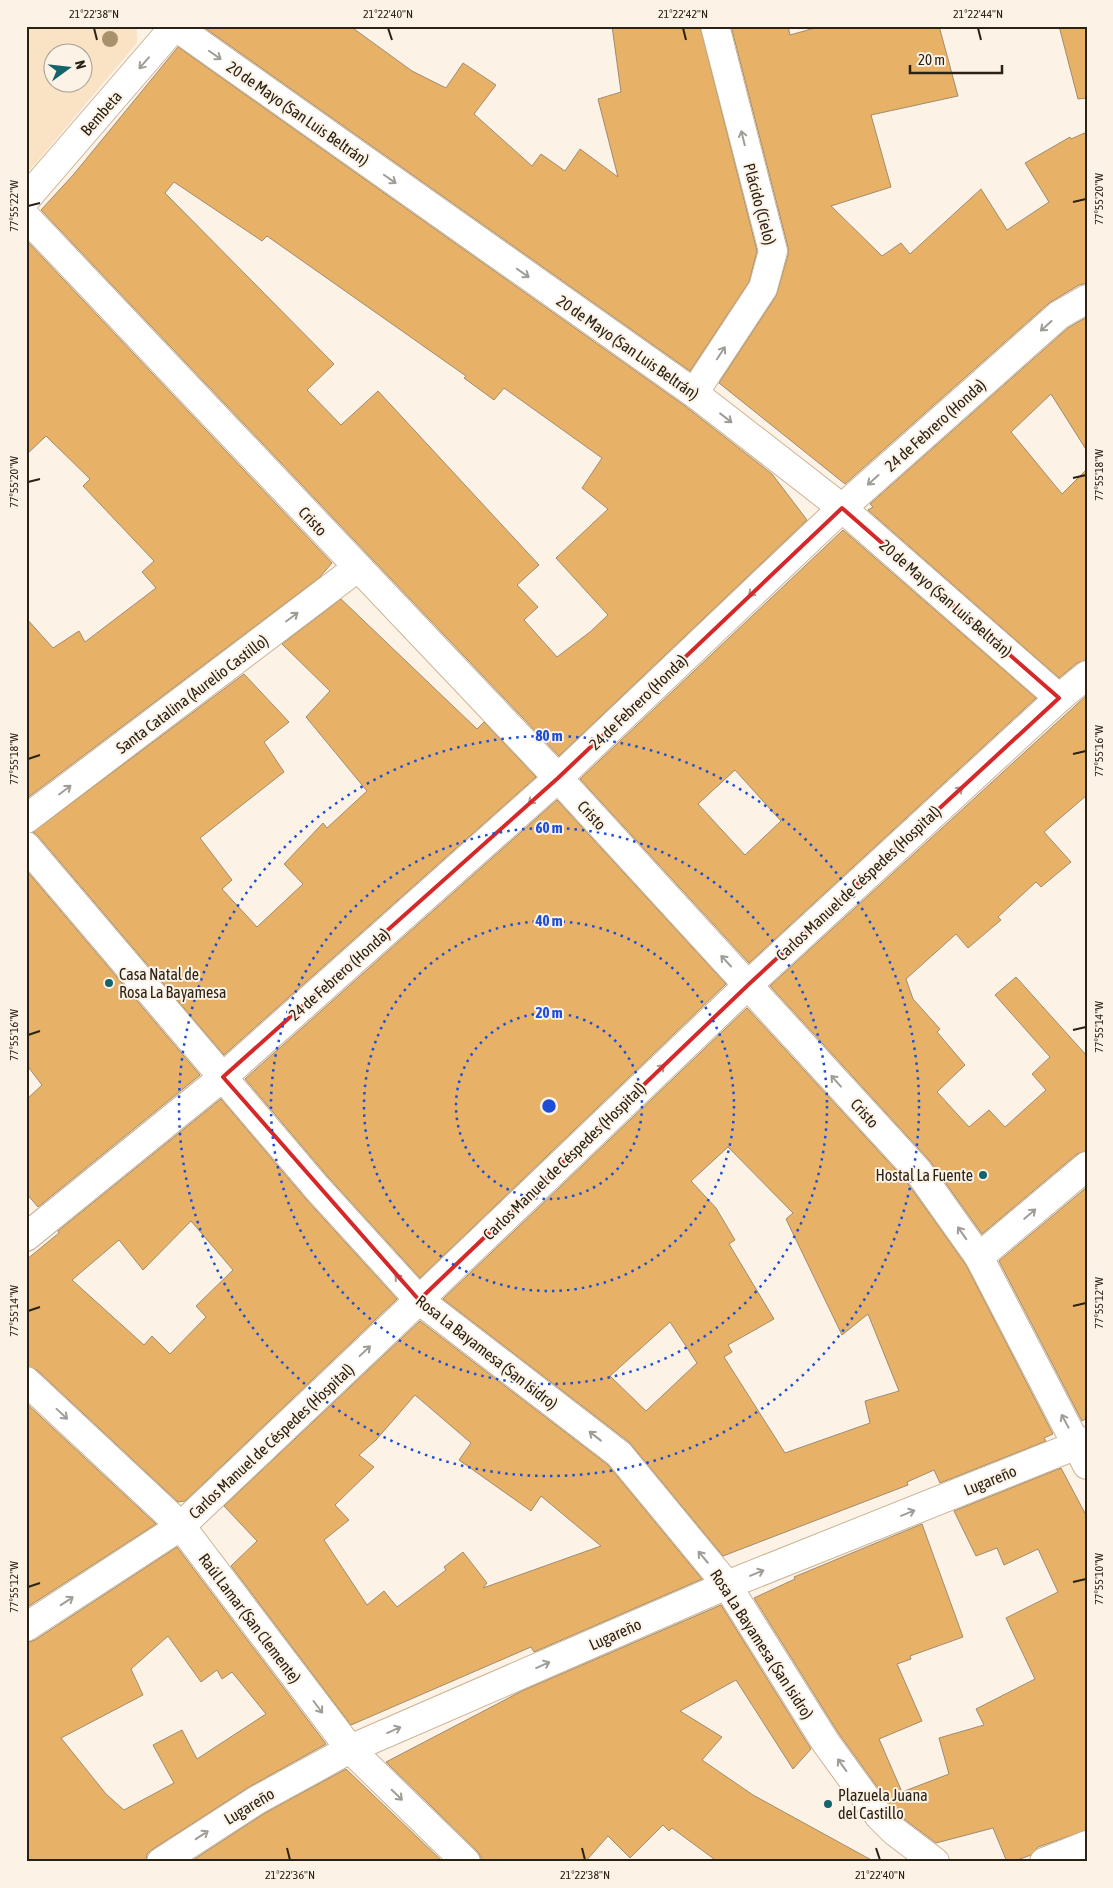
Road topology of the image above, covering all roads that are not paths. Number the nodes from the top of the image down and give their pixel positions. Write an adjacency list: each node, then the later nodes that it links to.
1 (175, 26): 3 (street, Bembeta, one-way to 3); 6 (street, 20 de Mayo (San Luis Beltrán), one-way to 6)
2 (714, 26): 6 (street, Plácido (Cielo), one-way to 2)
3 (26, 199)
4 (26, 217): 8 (street, Cristo)
5 (1087, 299): 7 (street, 24 de Febrero (Honda), one-way to 7)
6 (694, 393): 7 (street, 20 de Mayo (San Luis Beltrán), one-way to 7)
7 (842, 508): 10 (street, 20 de Mayo (San Luis Beltrán)); 11 (street, 24 de Febrero (Honda), one-way to 11)
8 (357, 568): 11 (street, Cristo); 12 (street, Santa Catalina (Aurelio Castillo), one-way to 8)
9 (1087, 675): 10 (street, Carlos Manuel de Céspedes (Hospital))
10 (1059, 698): 14 (street, Carlos Manuel de Céspedes (Hospital), one-way to 10)
11 (558, 778): 14 (street, Cristo, one-way to 11); 15 (street, 24 de Febrero (Honda), one-way to 15)
12 (26, 819)
13 (26, 846): 15 (street, Rosa La Bayamesa (San Isidro))
14 (748, 985): 18 (street, Cristo, one-way to 14); 19 (street, Carlos Manuel de Céspedes (Hospital), one-way to 14)
15 (223, 1077): 17 (street, 24 de Febrero (Honda)); 19 (street, Rosa La Bayamesa (San Isidro), one-way to 15)
16 (1087, 1166): 18 (street, one-way to 16)
17 (26, 1237)
18 (979, 1257): 21 (street, Cristo, one-way to 18)
19 (419, 1300): 22 (street, Carlos Manuel de Céspedes (Hospital), one-way to 19); 23 (street, Rosa La Bayamesa (San Isidro), one-way to 19)
20 (26, 1381): 22 (street, Raúl Lamar (San Clemente), one-way to 22)
21 (1084, 1450): 23 (street, Lugareño, one-way to 21)
22 (180, 1526): 24 (street, Carlos Manuel de Céspedes (Hospital), one-way to 22); 25 (street, Raúl Lamar (San Clemente), one-way to 25)
23 (727, 1585): 25 (street, Lugareño, one-way to 23); 29 (street, Rosa La Bayamesa (San Isidro), one-way to 23)
24 (26, 1628)
25 (350, 1749): 27 (street, Lugareño, one-way to 25); 28 (street, Raúl Lamar (San Clemente), one-way to 28)
26 (1087, 1845): 30 (street)
27 (161, 1862)
28 (466, 1862)
29 (935, 1862)
30 (1044, 1862)

